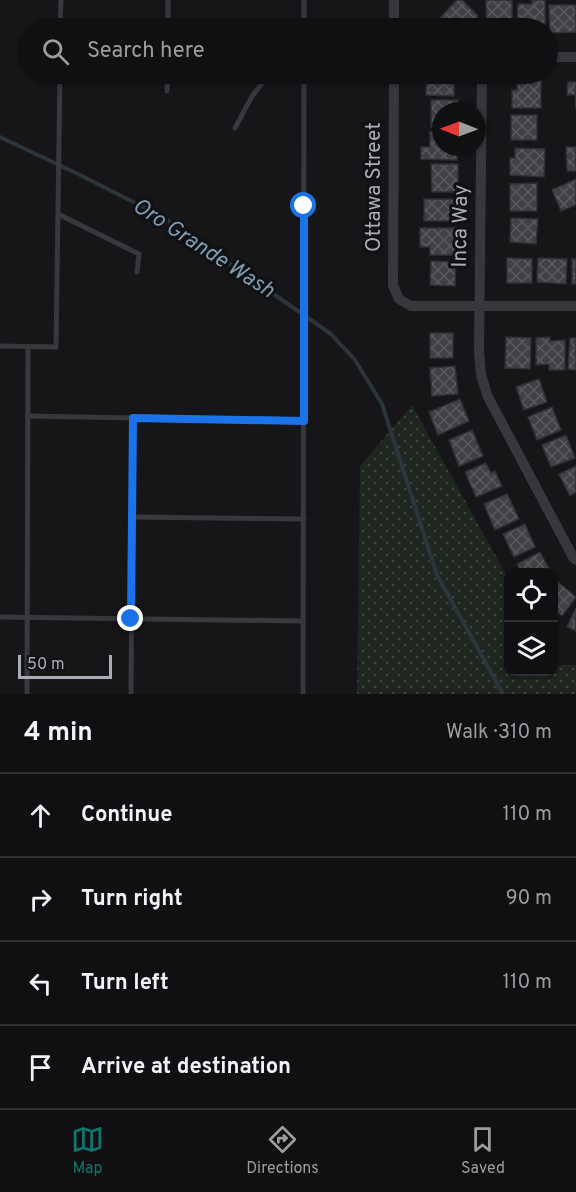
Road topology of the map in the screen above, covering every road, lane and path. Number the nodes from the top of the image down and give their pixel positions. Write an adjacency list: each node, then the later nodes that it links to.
1 (61, 0): 5 (lane)
2 (168, 0): 6 (lane)
3 (304, 0): 7 (lane)
4 (394, 0): 8 (street)
5 (60, 18)
6 (168, 18)
7 (304, 18)
8 (394, 18)
9 (558, 57): 10 (street)
10 (576, 57)
11 (59, 84): 19 (lane)
12 (167, 84): 17 (lane)
13 (261, 84): 18 (lane)
14 (304, 84): 27 (lane)
15 (394, 84): 21 (street, Ottawa Street)
16 (482, 84): 21 (street, Inca Way)
17 (167, 92)
18 (235, 128)
19 (58, 214): 20 (lane); 24 (lane)
20 (137, 272)
21 (480, 306): 22 (street); 30 (street, Inca Way)
22 (576, 306)
23 (0, 346): 24 (lane)
24 (28, 346): 25 (lane)
25 (28, 416): 26 (lane); 32 (lane)
26 (133, 418): 27 (lane); 28 (lane)
27 (304, 421): 29 (lane)
28 (132, 517): 29 (lane); 33 (lane)
29 (304, 519): 34 (lane)
30 (576, 560)
31 (0, 617): 32 (lane)
32 (28, 617): 33 (lane); 35 (lane)
33 (131, 619): 34 (lane); 36 (lane)
34 (303, 621): 37 (lane)
35 (27, 694)
36 (131, 694)
37 (303, 694)

